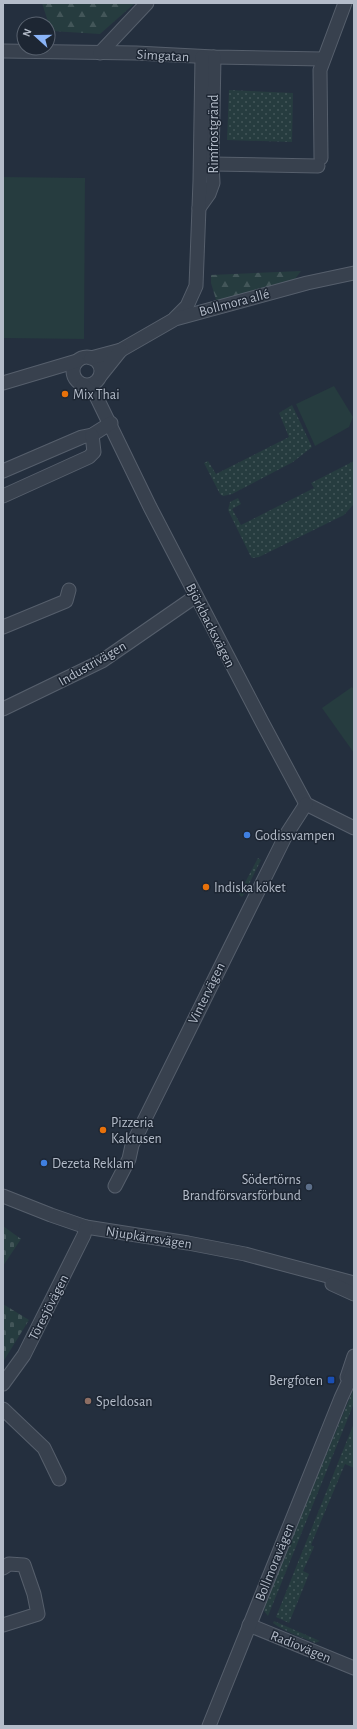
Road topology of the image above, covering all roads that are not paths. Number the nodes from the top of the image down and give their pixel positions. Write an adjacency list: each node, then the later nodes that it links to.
1 (147, 3): 4 (street)
2 (345, 3): 6 (street)
3 (3, 51): 4 (street, Simgatan)
4 (100, 53): 5 (street, Simgatan)
5 (208, 57): 6 (street, Simgatan); 7 (street, Rimfrostgränd); 8 (street, Rimfrostgränd)
6 (323, 59): 7 (street)
7 (212, 164): 8 (street, Rimfrostgränd)
8 (199, 208): 10 (street, Rimfrostgränd)
9 (354, 273): 10 (street, Bollmora allé)
10 (175, 319): 11 (street, Bollmora allé)
11 (121, 350): 12 (street, Bollmora allé); 16 (street, Bollmora allé)
12 (92, 358): 13 (street, Bollmora allé); 16 (street)
13 (77, 361): 14 (street, Bollmora allé); 16 (street)
14 (48, 371): 15 (street, Bollmora allé); 16 (street)
15 (3, 383)
16 (90, 384): 17 (street, Björkbacksvägen)
17 (111, 423): 18 (street); 22 (street, Björkbacksvägen)
18 (92, 435): 19 (street); 20 (street)
19 (3, 471)
20 (3, 496)
21 (69, 590): 23 (street)
22 (196, 596): 24 (street, Industrivägen); 25 (street, Björkbacksvägen)
23 (3, 627)
24 (3, 709)
25 (306, 804): 26 (street); 27 (street, Vintervägen)
26 (354, 828)
27 (115, 1186)
28 (3, 1196): 29 (street, Njupkärrsvägen)
29 (86, 1226): 30 (street, Njupkärrsvägen); 37 (street, Töresjövägen)
30 (298, 1269): 32 (street, Njupkärrsvägen); 34 (street, Njupkärrsvägen)
31 (354, 1277): 32 (street)
32 (335, 1278): 33 (street, Njupkärrsvägen)
33 (354, 1283)
34 (354, 1294)
35 (354, 1356): 38 (street, Bollmoravägen)
36 (354, 1370): 38 (street, Bollmoravägen)
37 (3, 1384)
38 (341, 1398): 43 (street, Bollmoravägen)
39 (3, 1409): 40 (street)
40 (59, 1479)
41 (3, 1568): 42 (street)
42 (3, 1625)
43 (249, 1625): 44 (street, Radiovägen); 45 (street, Bollmoravägen)
44 (354, 1668)
45 (209, 1726)

